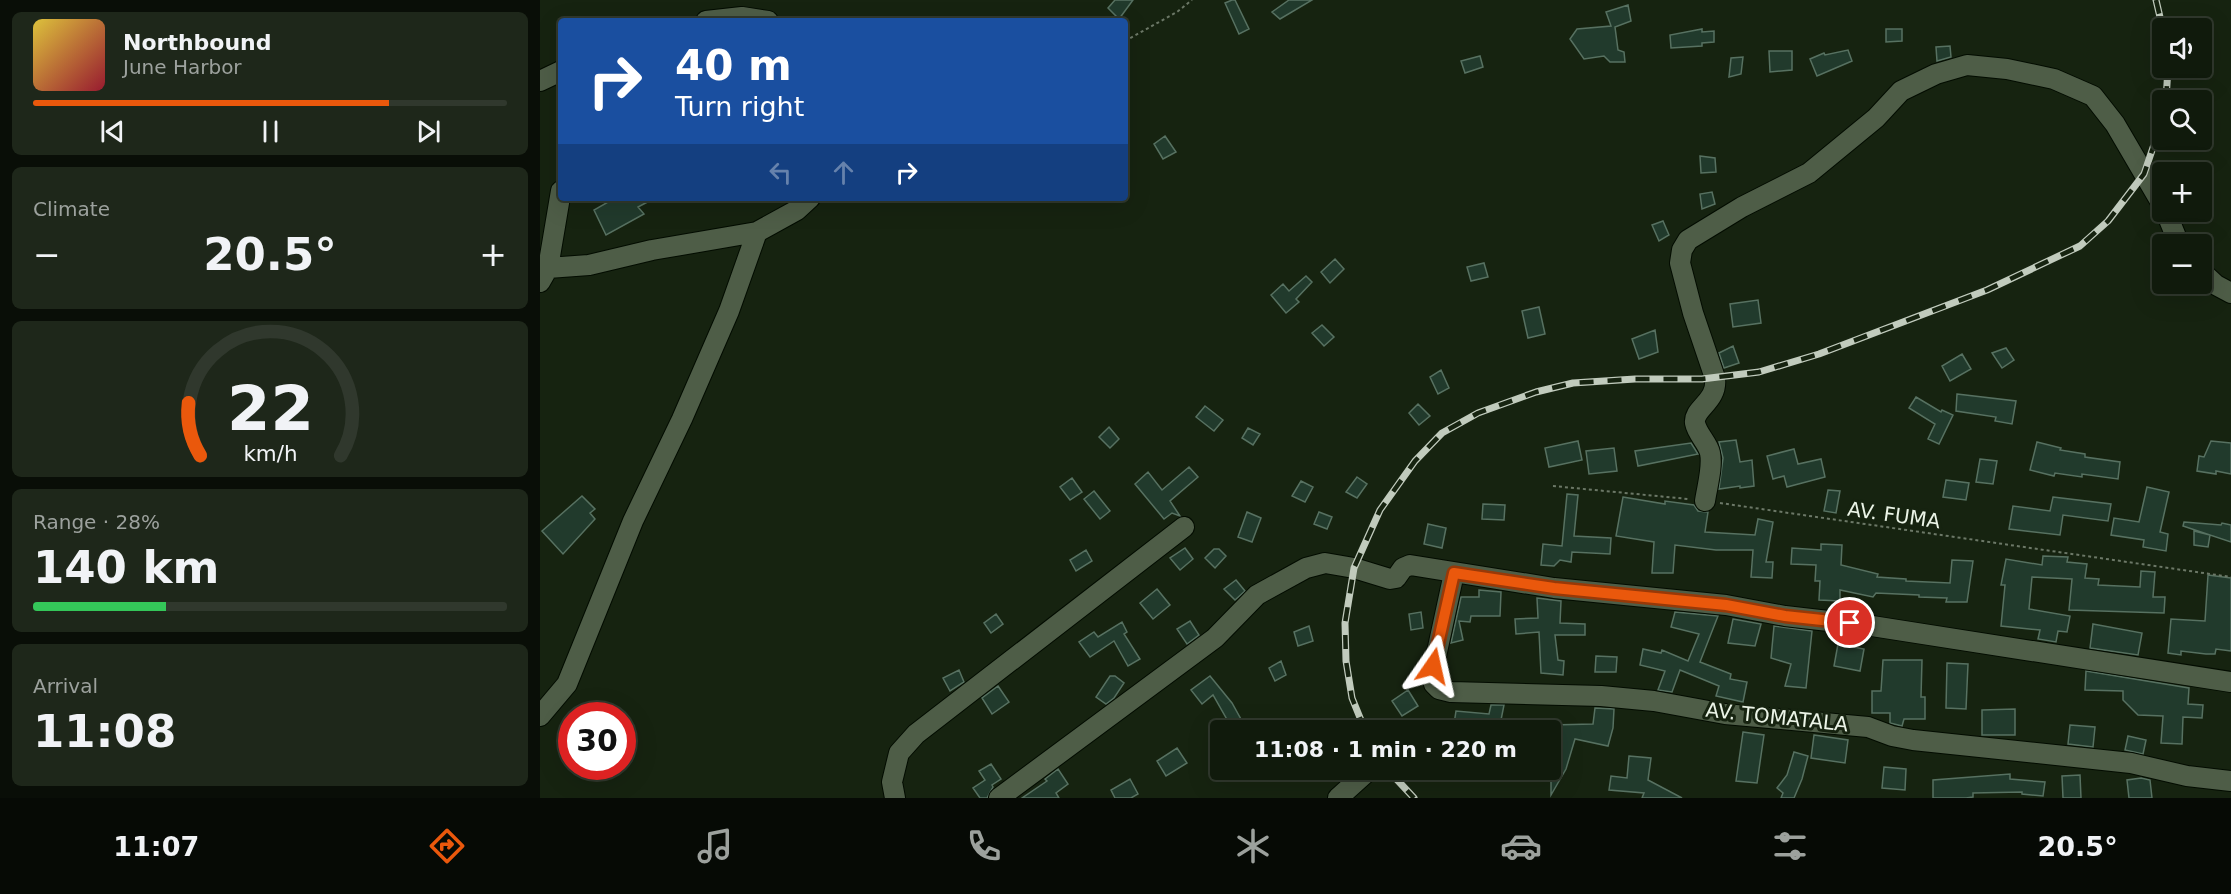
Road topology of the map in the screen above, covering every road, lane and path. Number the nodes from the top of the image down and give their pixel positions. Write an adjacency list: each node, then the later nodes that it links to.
1 (1192, 0): 4 (path)
2 (728, 18): 3 (street)
3 (752, 18)
4 (1128, 39)
5 (558, 72): 6 (street)
6 (540, 81)
7 (2152, 187): 15 (street)
8 (559, 201): 11 (street)
9 (807, 201): 10 (street)
10 (757, 232): 11 (street); 20 (street)
11 (544, 275)
12 (2212, 281): 13 (street)
13 (2231, 293)
14 (1553, 486): 15 (path, AV. FUMA)
15 (1705, 501): 18 (path, AV. FUMA)
16 (1185, 526): 23 (street)
17 (1454, 573): 19 (street); 22 (street, AV. TOMATALA); 24 (street)
18 (2231, 577)
19 (2231, 682)
20 (540, 716)
21 (1358, 780): 25 (street)
22 (2231, 781)
23 (894, 798)
24 (999, 798)
25 (1338, 798)

